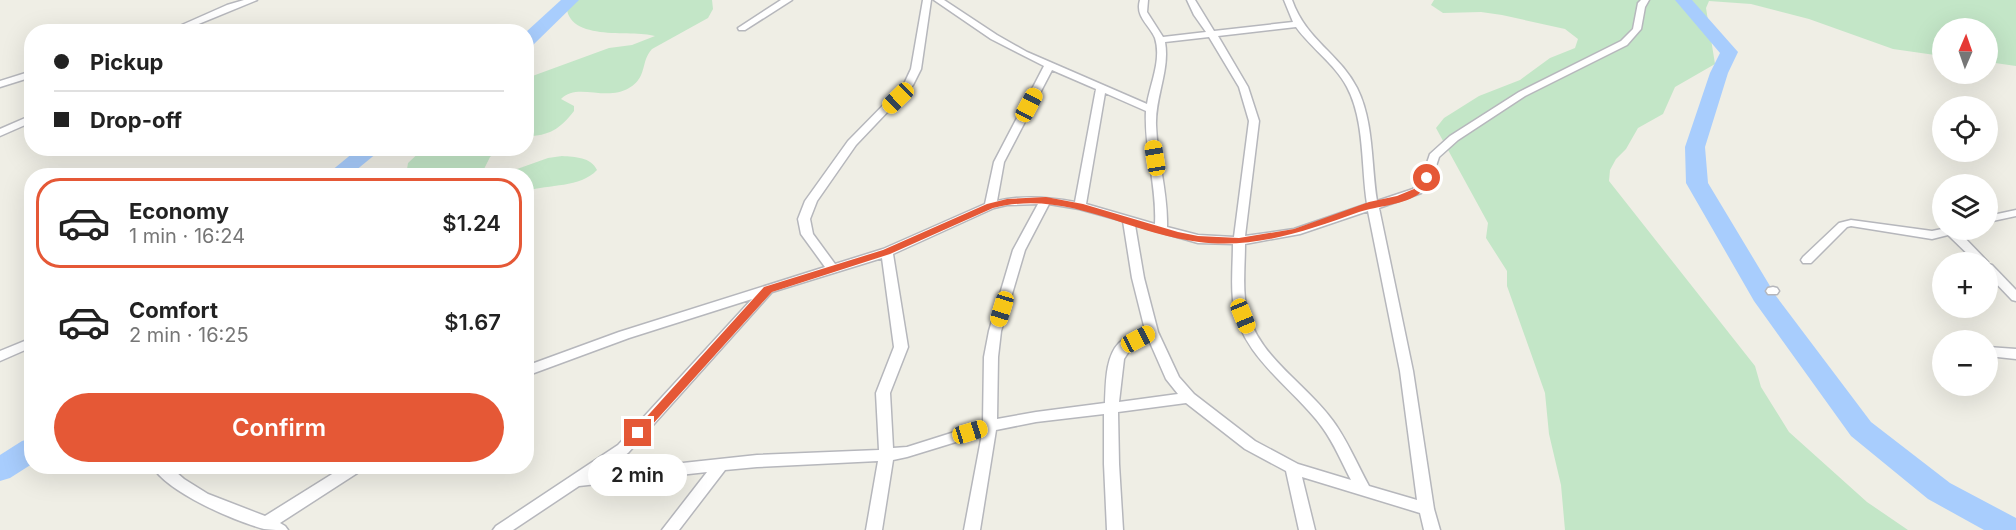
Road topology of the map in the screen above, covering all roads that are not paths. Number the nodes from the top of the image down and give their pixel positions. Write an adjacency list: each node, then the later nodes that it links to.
1 (254, 0): 9 (street)
2 (788, 0): 11 (street)
3 (927, 0): 35 (street)
4 (938, 0): 14 (street)
5 (1144, 0): 13 (street)
6 (1191, 0): 12 (street)
7 (1288, 0): 10 (street)
8 (1645, 0): 22 (street)
9 (189, 24)
10 (1299, 24): 12 (street); 22 (street)
11 (742, 28)
12 (1212, 33): 13 (street); 31 (street)
13 (1160, 40): 18 (street)
14 (1049, 66): 17 (street); 23 (street)
15 (24, 76): 16 (street)
16 (0, 84)
17 (1101, 89): 18 (street); 24 (street)
18 (1151, 110): 28 (street)
19 (24, 122): 20 (street)
20 (0, 133)
21 (1046, 200): 23 (street); 24 (street); 47 (street)
22 (1372, 204): 31 (street); 55 (street)
23 (990, 206): 32 (street)
24 (1080, 206): 27 (street)
25 (2016, 213): 26 (street)
26 (1998, 217)
27 (1128, 220): 28 (street); 39 (street)
28 (1161, 229): 31 (street)
29 (1932, 235): 34 (street)
30 (1961, 240): 33 (street)
31 (1239, 241): 54 (street)
32 (887, 252): 35 (street); 48 (street)
33 (1973, 252)
34 (1807, 260)
35 (832, 268): 37 (street)
36 (1998, 278): 38 (street)
37 (768, 289): 44 (street); 53 (street)
38 (2016, 297)
39 (1152, 332): 45 (street); 46 (street)
40 (24, 346): 43 (street)
41 (1998, 353): 42 (street)
42 (2016, 354)
43 (0, 356)
44 (534, 368)
45 (1189, 398): 46 (street); 50 (street)
46 (1112, 407): 47 (street); 61 (street)
47 (990, 426): 48 (street); 60 (street)
48 (886, 455): 49 (street); 59 (street)
49 (721, 465): 53 (street); 58 (street)
50 (1293, 468): 54 (street); 62 (street)
51 (165, 474): 56 (street)
52 (346, 474): 56 (street)
53 (579, 480): 57 (street)
54 (1365, 490): 55 (street)
55 (1426, 509): 63 (street)
56 (273, 526)
57 (501, 530)
58 (670, 530)
59 (874, 530)
60 (972, 530)
61 (1115, 530)
62 (1307, 530)
63 (1432, 530)

